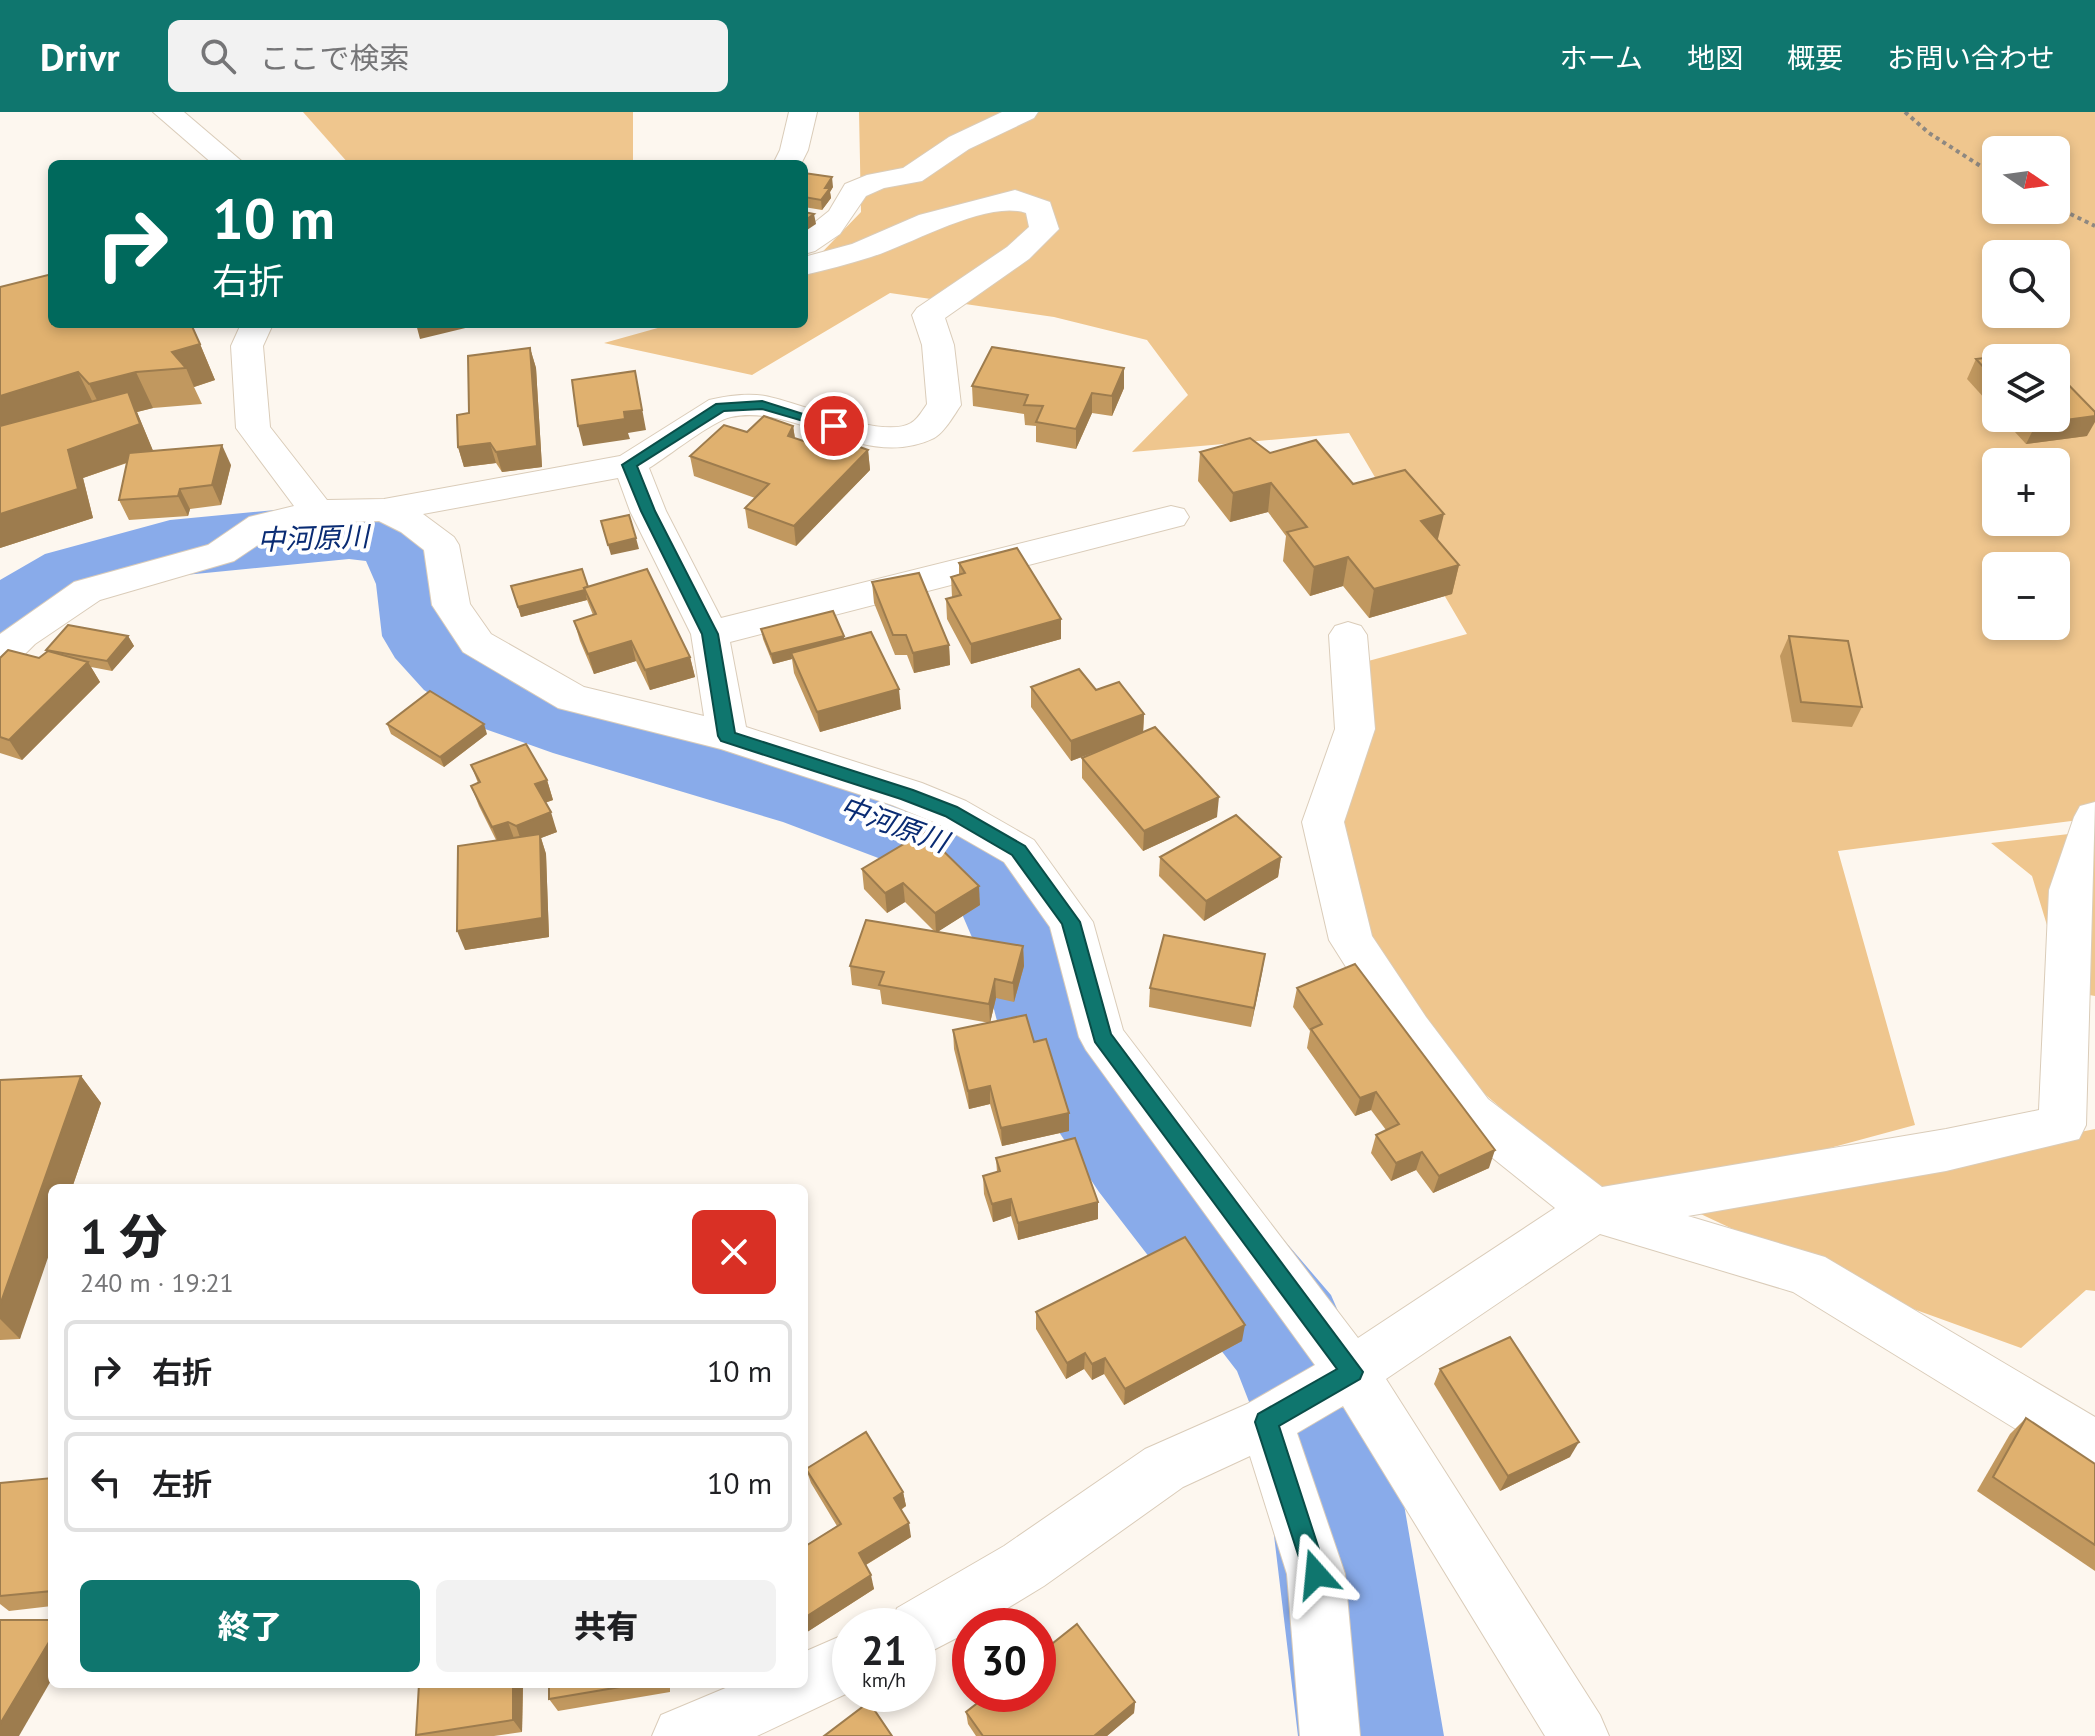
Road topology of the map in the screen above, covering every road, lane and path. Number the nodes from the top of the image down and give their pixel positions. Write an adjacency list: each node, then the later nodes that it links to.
1 (167, 112): 5 (street)
2 (803, 112): 6 (street)
3 (1024, 112): 10 (street)
4 (1905, 112): 7 (path)
5 (226, 160)
6 (789, 160)
7 (1982, 167)
8 (2070, 214): 9 (path)
9 (2095, 226)
10 (808, 242)
11 (808, 265): 13 (street)
12 (255, 328): 15 (street)
13 (630, 465): 14 (street); 17 (street)
14 (384, 510): 15 (street); 20 (street)
15 (317, 512): 19 (street)
16 (1171, 517): 17 (street)
17 (710, 634): 20 (street)
18 (1348, 635): 22 (street)
19 (0, 656)
20 (727, 736): 23 (street)
21 (2095, 817): 22 (street)
22 (1594, 1210): 23 (street); 25 (street)
23 (1352, 1372): 24 (street); 32 (street)
24 (1266, 1422): 26 (street); 31 (street)
25 (2095, 1447)
26 (936, 1618)
27 (832, 1669): 28 (street)
28 (808, 1681)
29 (792, 1688): 30 (street)
30 (682, 1736)
31 (1330, 1736)
32 (1579, 1736)

